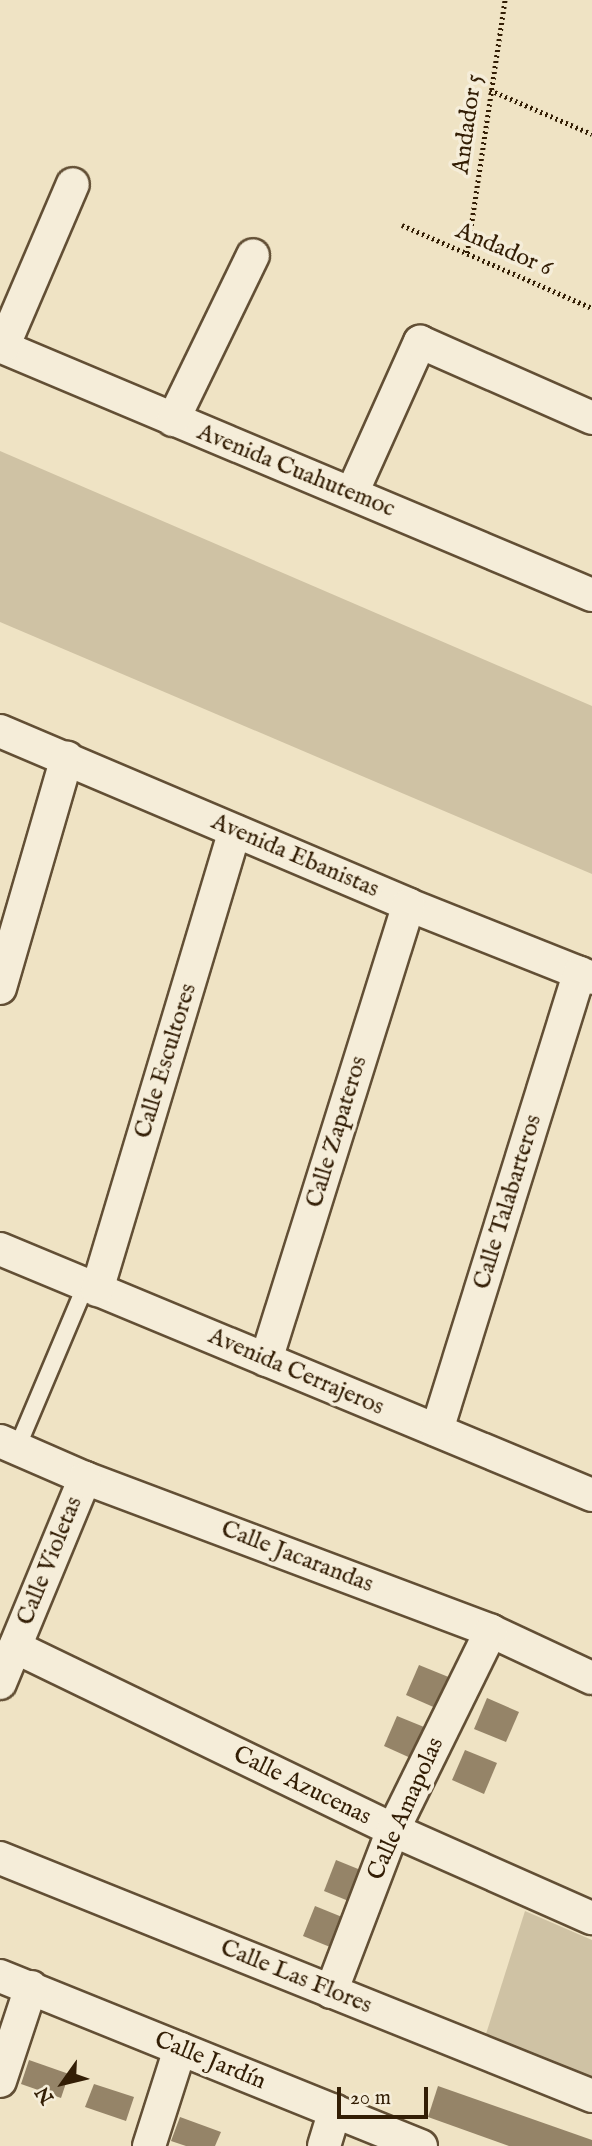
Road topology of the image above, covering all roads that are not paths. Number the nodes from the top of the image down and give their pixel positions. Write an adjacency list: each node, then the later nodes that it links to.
1 (73, 184): 3 (street)
2 (253, 256): 5 (street)
3 (1, 347): 5 (street, Avenida Cuahutemoc)
4 (592, 418): 6 (street)
5 (173, 420): 6 (street, Avenida Cuahutemoc)
6 (352, 493): 7 (street, Avenida Cuahutemoc)
7 (592, 594)
8 (0, 731): 9 (street, Avenida Ebanistas)
9 (68, 758): 10 (street, Avenida Ebanistas); 13 (street)
10 (235, 831): 11 (street, Avenida Ebanistas); 15 (street, Calle Escultores)
11 (409, 905): 12 (street, Avenida Ebanistas); 16 (street, Calle Zapateros)
12 (585, 976): 17 (street, Calle Talabarteros)
13 (0, 988)
14 (0, 1249): 15 (street, Avenida Cerrajeros)
15 (92, 1287): 16 (street, Avenida Cerrajeros); 18 (lane)
16 (266, 1360): 17 (street, Avenida Cerrajeros)
17 (437, 1430): 20 (street, Avenida Cerrajeros)
18 (8, 1444): 19 (street, Calle Jacarandas)
19 (85, 1478): 21 (street, Calle Jacarandas); 22 (street, Calle Violetas)
20 (592, 1495)
21 (491, 1631): 23 (street, Calle Jacarandas); 25 (street, Calle Amapolas)
22 (15, 1647): 24 (street, Calle Violetas); 25 (street, Calle Azucenas)
23 (592, 1678)
24 (0, 1683)
25 (393, 1830): 27 (street, Calle Azucenas); 30 (street, Calle Amapolas)
26 (0, 1858): 30 (street, Calle Las Flores)
27 (592, 1919)
28 (0, 1976): 29 (street, Calle Jardín)
29 (31, 1987): 31 (street, Calle Jardín); 32 (street)
30 (331, 1992): 33 (street, Calle Las Flores)
31 (180, 2049): 34 (street, Calle Jardín); 35 (street)
32 (0, 2081)
33 (592, 2096)
34 (335, 2111): 36 (street); 37 (street, Calle Jardín)
35 (149, 2146)
36 (324, 2146)
37 (421, 2146)

